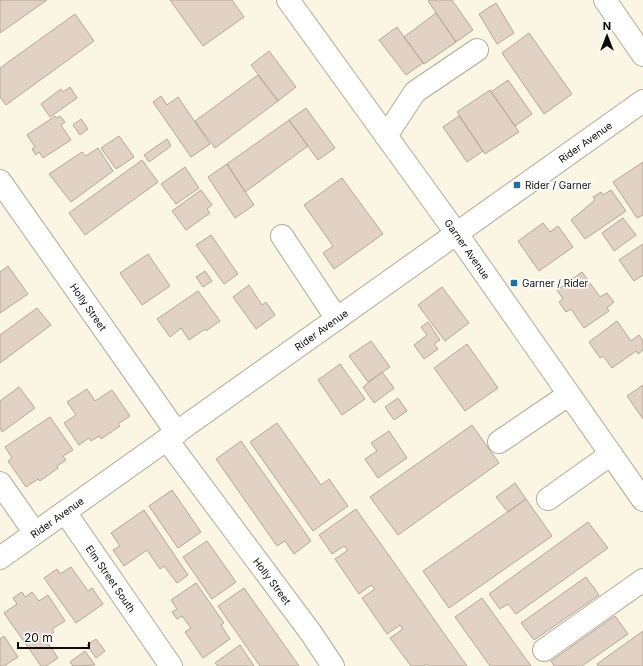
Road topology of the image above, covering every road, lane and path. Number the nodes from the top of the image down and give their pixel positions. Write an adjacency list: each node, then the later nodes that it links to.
1 (288, 0): 6 (street, Garner Avenue)
2 (605, 0): 4 (street)
3 (477, 50): 6 (street)
4 (643, 55)
5 (643, 101): 8 (street, Rider Avenue)
6 (386, 136): 8 (street, Garner Avenue)
7 (0, 181): 12 (street, Holly Street)
8 (457, 234): 10 (street, Rider Avenue); 11 (street, Garner Avenue)
9 (282, 236): 10 (street)
10 (337, 319): 12 (street, Rider Avenue)
11 (568, 395): 13 (street); 14 (street, Garner Avenue)
12 (172, 436): 18 (street, Rider Avenue); 24 (street, Holly Street)
13 (499, 442)
14 (611, 454): 16 (street, Garner Avenue); 17 (street)
15 (0, 483): 19 (street)
16 (641, 492)
17 (548, 498)
18 (64, 512): 19 (street, Rider Avenue); 23 (street, Elm Street South)
19 (35, 533): 20 (street, Rider Avenue)
20 (0, 558)
21 (643, 580): 22 (street)
22 (544, 650)
23 (171, 666)
24 (333, 666)

